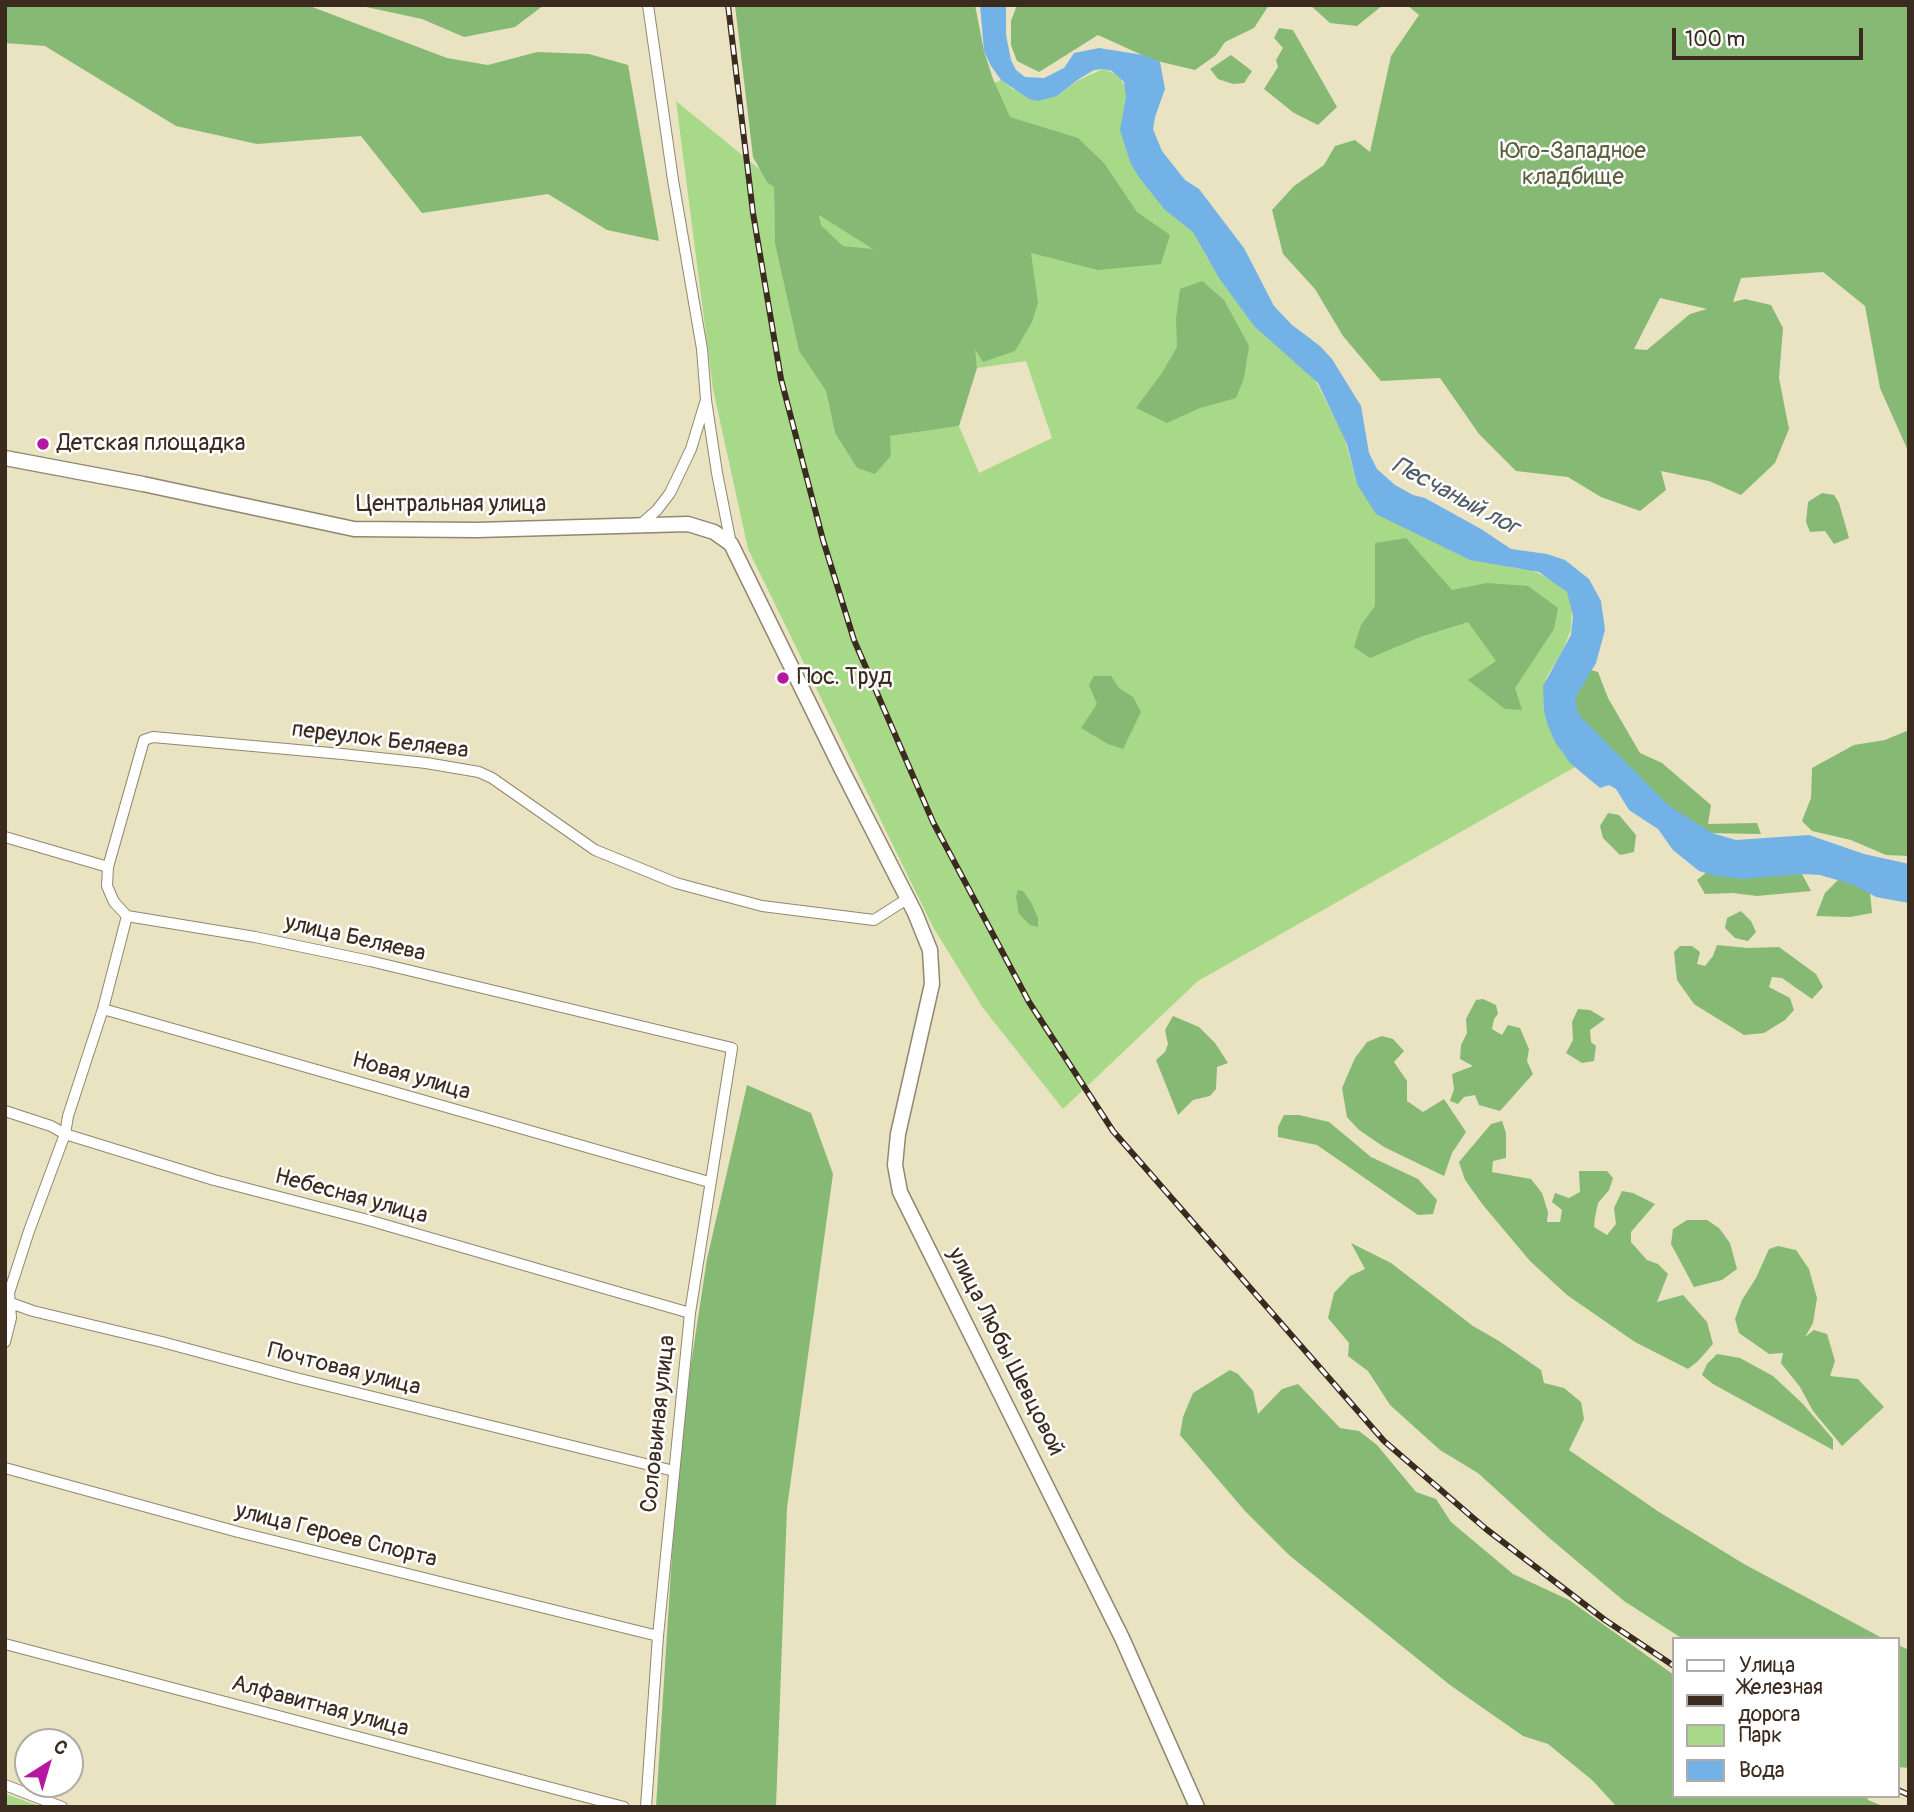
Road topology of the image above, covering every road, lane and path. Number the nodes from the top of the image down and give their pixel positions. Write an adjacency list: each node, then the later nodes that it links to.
1 (649, 5): 2 (street)
2 (706, 400): 4 (street); 5 (street)
3 (5, 458): 4 (street, Центральная улица)
4 (641, 524): 5 (street, Центральная улица)
5 (731, 544): 8 (street, улица Любы Шевцовой)
6 (5, 837): 7 (street)
7 (108, 867): 8 (street, переулок Беляева); 9 (street)
8 (907, 899): 26 (street, улица Любы Шевцовой)
9 (127, 916): 10 (street); 11 (street, улица Беляева)
10 (103, 1009): 13 (street); 14 (street, Новая улица)
11 (732, 1048): 14 (street, Соловьиная улица)
12 (5, 1111): 13 (street, Небесная улица)
13 (65, 1134): 15 (street); 16 (street, Небесная улица)
14 (709, 1182): 16 (street, Соловьиная улица)
15 (8, 1302): 17 (street); 19 (street, Почтовая улица)
16 (690, 1312): 19 (street, Соловьиная улица)
17 (5, 1342)
18 (5, 1468): 20 (street, улица Героев Спорта)
19 (674, 1471): 20 (street, Соловьиная улица)
20 (658, 1636): 25 (street, Соловьиная улица)
21 (5, 1644): 24 (street, Алфавитная улица)
22 (5, 1785): 23 (street)
23 (62, 1807)
24 (624, 1807)
25 (646, 1807)
26 (1197, 1807)

